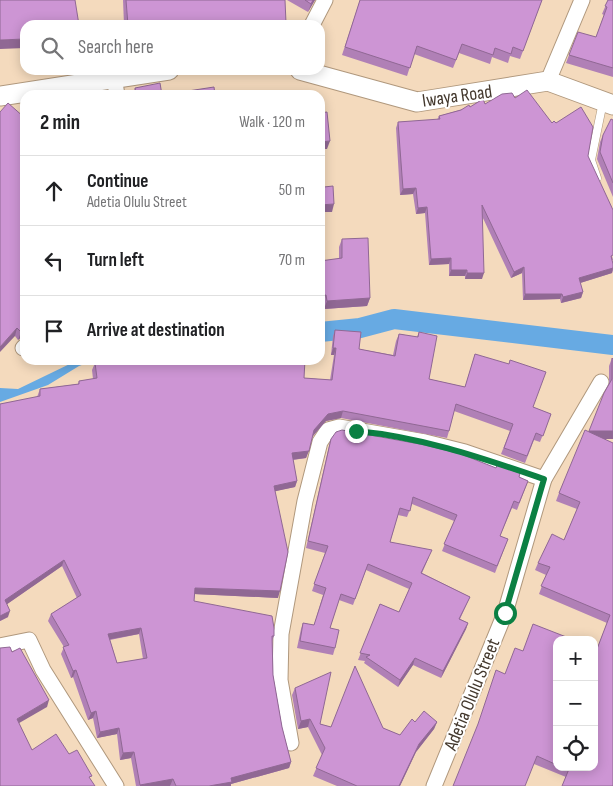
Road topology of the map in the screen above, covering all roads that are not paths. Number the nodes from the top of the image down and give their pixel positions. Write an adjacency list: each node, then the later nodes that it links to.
1 (325, 0): 3 (street)
2 (582, 0): 6 (street)
3 (315, 20)
4 (152, 75): 7 (street)
5 (318, 75): 6 (street, Iwaya Road)
6 (548, 81): 11 (street)
7 (116, 86): 8 (street)
8 (70, 90)
9 (20, 94): 10 (street)
10 (0, 96)
11 (608, 103): 12 (lane)
12 (600, 185)
13 (601, 382): 14 (street, Adetia Olulu Street)
14 (544, 479): 16 (street); 18 (street, Adetia Olulu Street)
15 (0, 646): 17 (street)
16 (291, 743)
17 (116, 786)
18 (434, 786)

